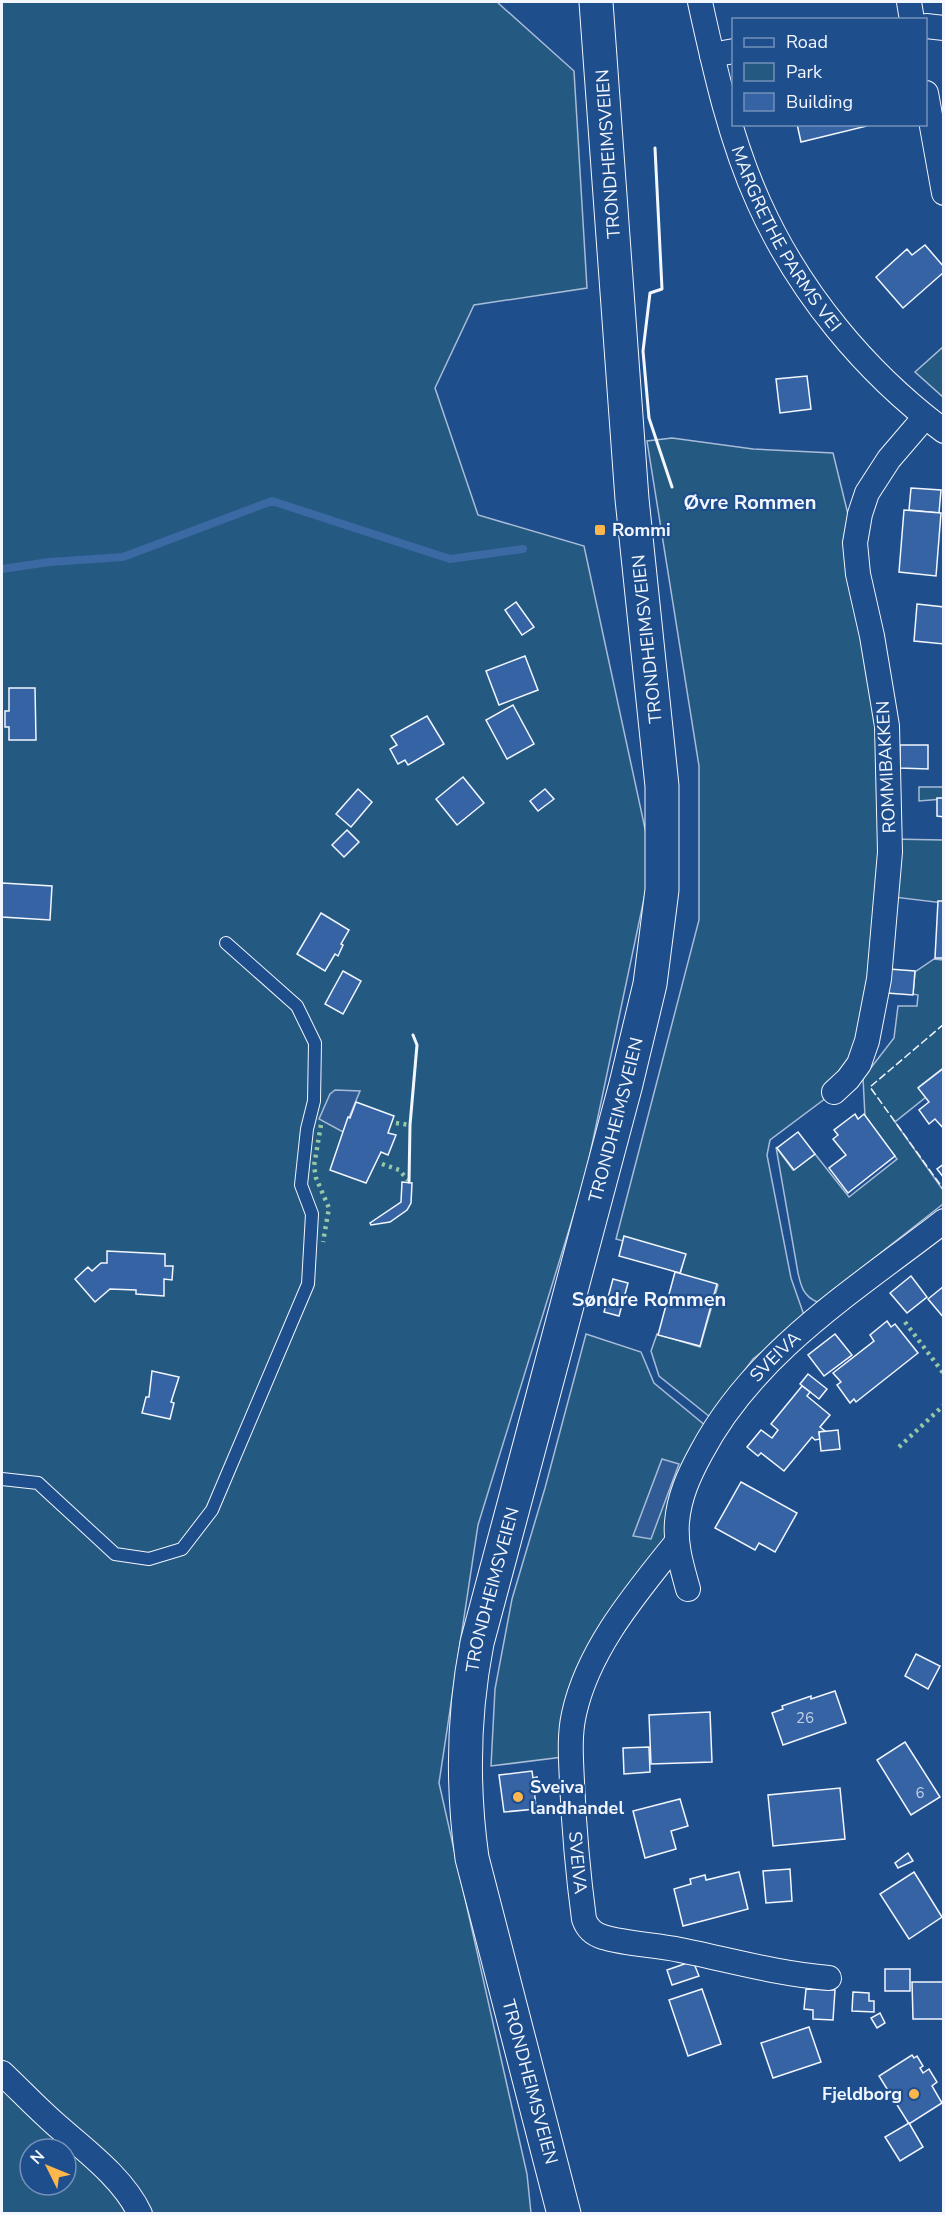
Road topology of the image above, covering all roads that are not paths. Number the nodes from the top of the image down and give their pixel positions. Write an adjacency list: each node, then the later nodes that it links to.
1 (596, 2): 20 (highway, TRONDHEIMSVEIEN)
2 (700, 2): 7 (street, MARGRETHE PARMS VEI)
3 (909, 2): 4 (street)
4 (912, 18)
5 (927, 26): 6 (street)
6 (944, 28)
7 (723, 53): 10 (street, MARGRETHE PARMS VEI)
8 (927, 99): 9 (street)
9 (944, 193)
10 (934, 424): 12 (street, ROMMIBAKKEN)
11 (226, 943): 14 (lane)
12 (834, 1092)
13 (944, 1221): 15 (street, SVEIVA)
14 (2, 1479)
15 (676, 1543): 16 (street, SVEIVA); 17 (street, SVEIVA)
16 (688, 1589)
17 (829, 1978)
18 (2, 2073): 19 (street)
19 (140, 2214)
20 (564, 2214)

